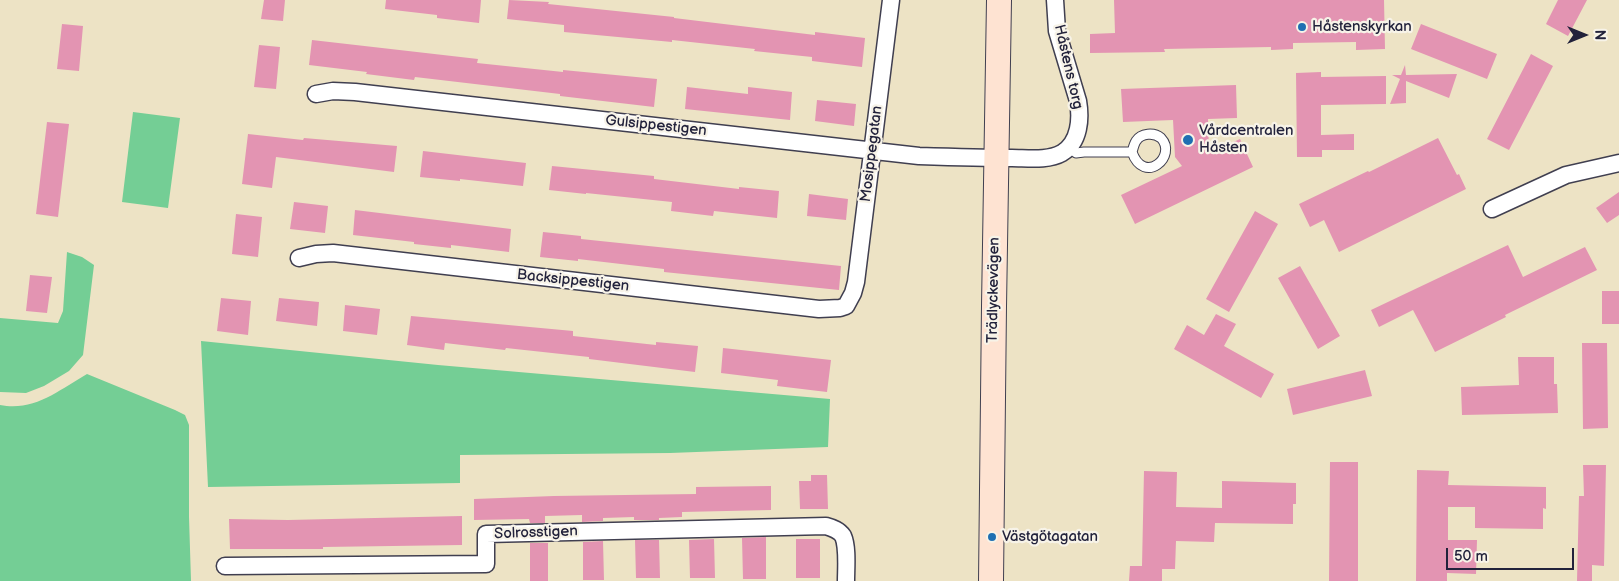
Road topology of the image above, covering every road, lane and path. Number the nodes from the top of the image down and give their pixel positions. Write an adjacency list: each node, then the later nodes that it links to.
1 (891, 0): 6 (street, Mosippegatan)
2 (999, 0): 8 (street, Trädlyckevägen)
3 (1056, 0): 5 (street, Håstens torg)
4 (316, 94): 6 (street, Gulsippestigen)
5 (1068, 147): 7 (lane); 8 (street)
6 (872, 150): 8 (street, Gulsippestigen); 12 (street, Mosippegatan)
7 (1132, 152)
8 (997, 158): 15 (street, Trädlyckevägen)
9 (1619, 163): 10 (street)
10 (1492, 209)
11 (299, 258): 12 (street, Backsippestigen)
12 (846, 306)
13 (224, 566): 14 (street, Solrosstigen)
14 (846, 581)
15 (991, 581)

